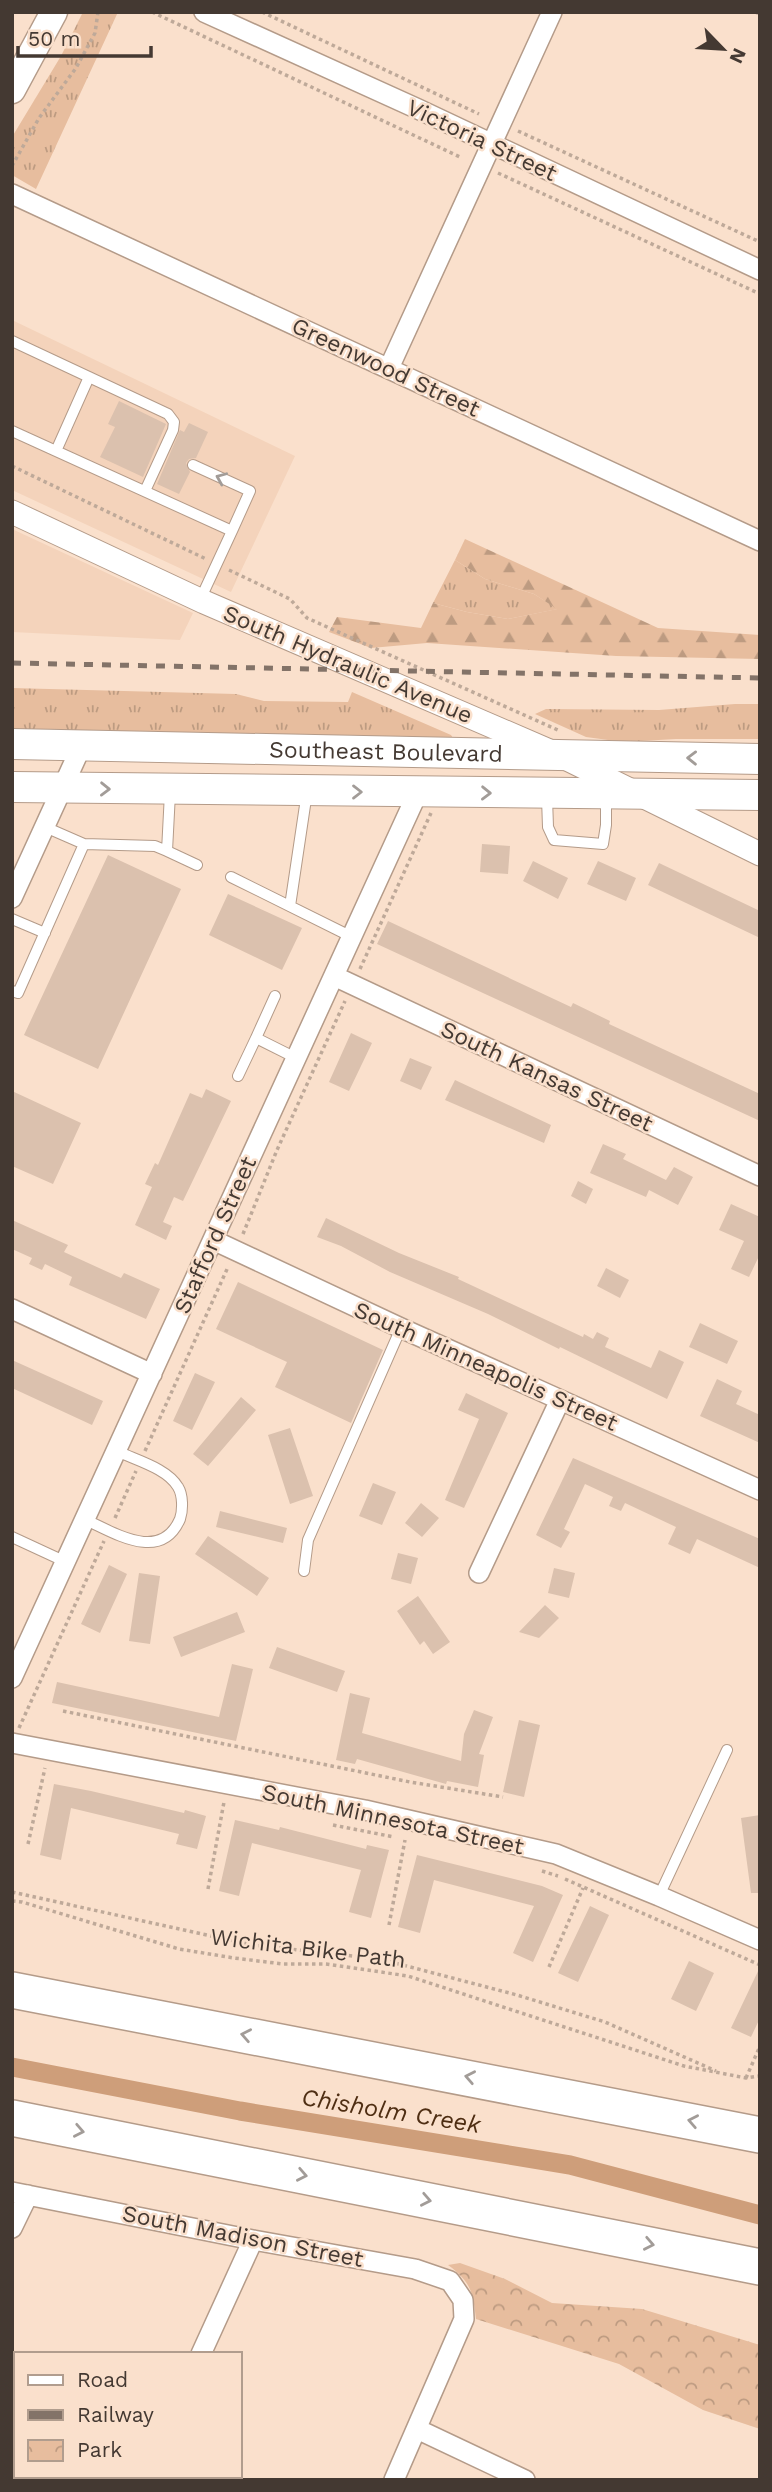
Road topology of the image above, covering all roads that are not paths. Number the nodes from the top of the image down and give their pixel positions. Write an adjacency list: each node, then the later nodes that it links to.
1 (54, 12): 4 (main road)
2 (204, 12): 5 (street, Victoria Street)
3 (552, 12): 5 (street)
4 (12, 90)
5 (491, 144): 7 (street, Victoria Street); 9 (street)
6 (12, 194): 9 (street, Greenwood Street)
7 (760, 270)
8 (12, 341): 10 (lane)
9 (389, 368): 17 (street, Greenwood Street)
10 (89, 377): 12 (lane); 14 (lane)
11 (12, 431): 12 (lane)
12 (56, 451): 14 (lane)
13 (193, 465): 16 (lane, one-way to 13)
14 (145, 491): 16 (lane)
15 (12, 512): 18 (street, South Hydraulic Avenue)
16 (232, 531): 18 (lane)
17 (760, 541)
18 (200, 600): 20 (street, South Hydraulic Avenue)
19 (12, 744): 21 (main road, Southeast Boulevard)
20 (563, 745): 21 (main road, Southeast Boulevard); 22 (main road, Southeast Boulevard, one-way to 20); 29 (street, South Hydraulic Avenue)
21 (82, 746): 24 (street)
22 (760, 759)
23 (12, 787): 24 (main road, Southeast Boulevard)
24 (62, 788): 25 (main road, Southeast Boulevard, one-way to 25); 32 (street)
25 (170, 789): 26 (main road, Southeast Boulevard); 34 (lane)
26 (307, 792): 31 (main road, Southeast Boulevard, one-way to 31); 39 (lane)
27 (547, 794): 28 (main road, Southeast Boulevard); 28 (lane); 31 (main road, Southeast Boulevard, one-way to 27)
28 (606, 794): 29 (main road, Southeast Boulevard)
29 (638, 794): 30 (main road, Southeast Boulevard); 35 (street, South Hydraulic Avenue)
30 (760, 795)
31 (425, 802): 42 (street, Stafford Street)
32 (44, 827): 33 (lane); 38 (street)
33 (84, 844): 34 (lane); 41 (lane)
34 (167, 851): 36 (lane)
35 (760, 854)
36 (197, 865)
37 (231, 877): 39 (lane)
38 (14, 892)
39 (290, 906): 42 (lane)
40 (12, 919): 41 (lane)
41 (45, 933): 44 (lane)
42 (352, 937): 43 (street, Stafford Street)
43 (334, 976): 47 (street, Stafford Street); 49 (street, South Kansas Street)
44 (12, 990)
45 (275, 996): 46 (lane)
46 (256, 1038): 47 (lane); 48 (lane)
47 (296, 1058): 50 (street, Stafford Street)
48 (238, 1076)
49 (760, 1176)
50 (213, 1240): 52 (street, South Minneapolis Street); 53 (street, Stafford Street)
51 (12, 1309): 53 (street)
52 (401, 1328): 54 (street, South Minneapolis Street); 60 (lane)
53 (152, 1374): 55 (street, Stafford Street)
54 (560, 1400): 56 (street, South Minneapolis Street); 61 (street)
55 (117, 1451): 57 (street, Stafford Street); 57 (lane)
56 (760, 1490)
57 (86, 1520): 59 (street, Stafford Street)
58 (12, 1537): 59 (lane)
59 (66, 1562): 62 (street, Stafford Street)
60 (304, 1571)
61 (479, 1573)
62 (12, 1678)
63 (15, 1738): 65 (street, South Minnesota Street)
64 (727, 1750): 65 (lane)
65 (659, 1896): 66 (street, South Minnesota Street)
66 (760, 1940)
67 (16, 1990): 69 (highway, one-way to 67)
68 (12, 2118): 73 (highway, one-way to 73)
69 (760, 2135)
70 (20, 2193): 71 (street); 72 (street, South Madison Street)
71 (12, 2228)
72 (253, 2240): 74 (street); 75 (street, South Madison Street)
73 (760, 2267)
74 (202, 2352)
75 (417, 2429): 76 (street); 77 (street)
76 (394, 2480)
77 (525, 2480)

